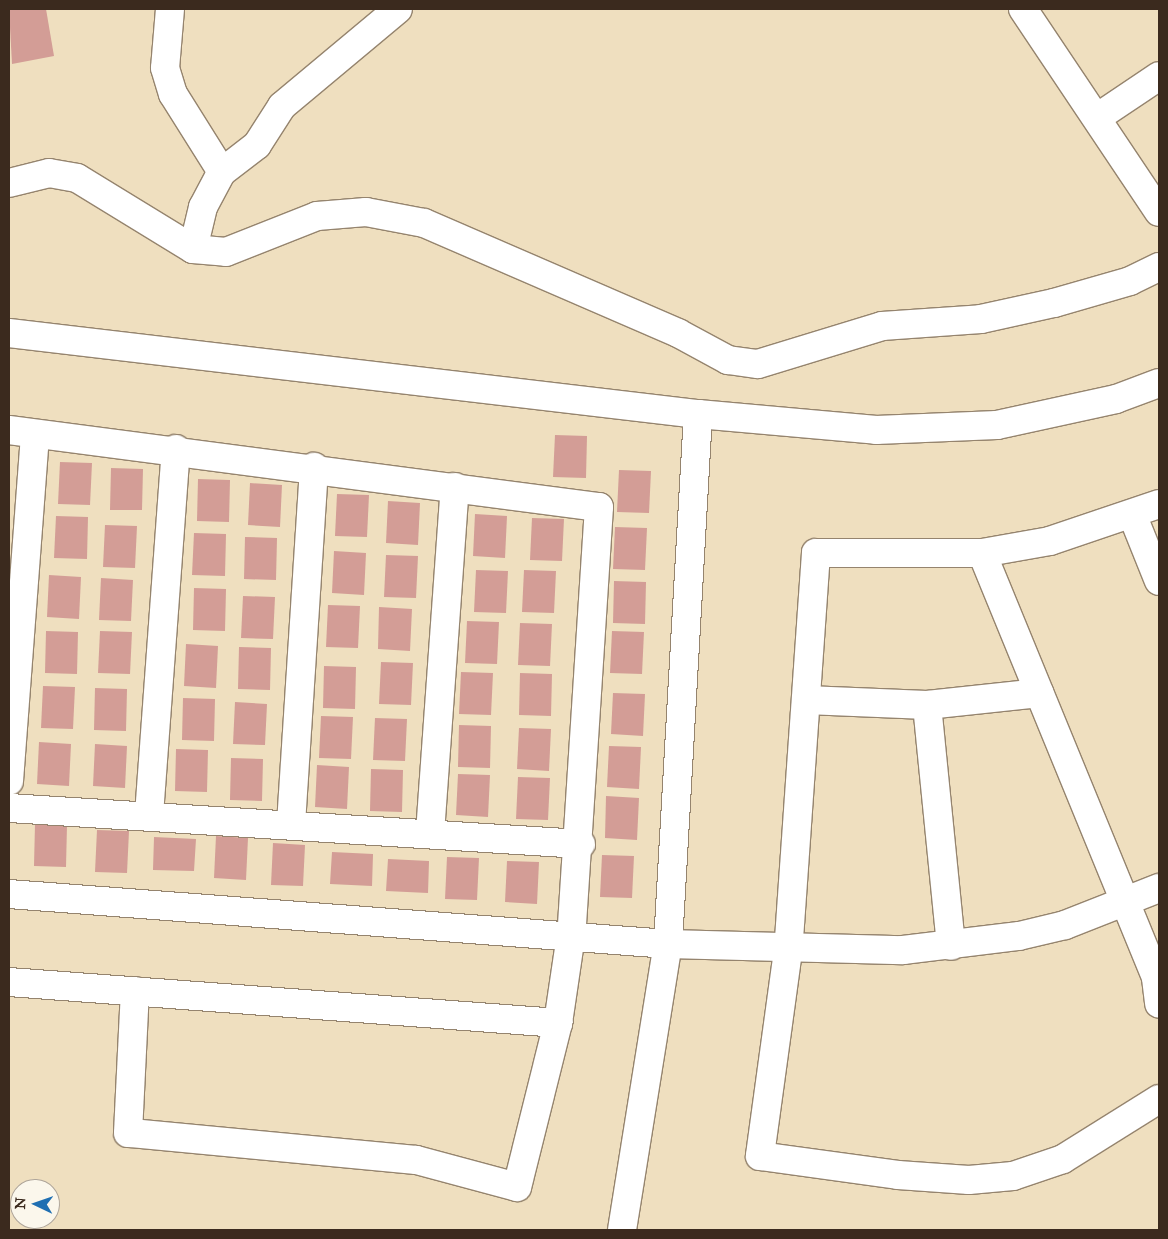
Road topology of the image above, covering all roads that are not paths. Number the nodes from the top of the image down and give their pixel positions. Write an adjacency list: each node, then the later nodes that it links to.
1 (170, 9): 6 (street)
2 (398, 9): 6 (street)
3 (1023, 9): 5 (street)
4 (1159, 76): 5 (street)
5 (1098, 117): 8 (street)
6 (222, 172): 9 (street)
7 (9, 183): 9 (street)
8 (1159, 212)
9 (193, 249): 10 (street)
10 (1159, 267)
11 (9, 333): 13 (street)
12 (1159, 383): 13 (street)
13 (698, 414): 36 (street)
14 (9, 430): 15 (street)
15 (35, 434): 16 (street); 26 (street)
16 (176, 449): 17 (street); 28 (street)
17 (314, 467): 18 (street); 29 (street)
18 (455, 487): 30 (street); 31 (street)
19 (1159, 504): 20 (street)
20 (1132, 514): 21 (street); 22 (street)
21 (982, 554): 23 (street); 24 (street)
22 (1159, 580)
23 (1039, 693): 25 (street); 34 (street)
24 (806, 700): 25 (street); 38 (street)
25 (927, 705): 37 (street)
26 (9, 781)
27 (9, 808): 28 (street)
28 (149, 815): 29 (street)
29 (291, 824): 30 (street)
30 (430, 833): 31 (street)
31 (580, 844): 35 (street)
32 (1159, 888): 34 (street)
33 (9, 894): 35 (street)
34 (1124, 903): 37 (street); 41 (street)
35 (572, 935): 36 (street); 42 (street)
36 (668, 944): 38 (street); 44 (street)
37 (951, 946): 38 (street)
38 (788, 951): 43 (street)
39 (9, 982): 40 (street)
40 (135, 991): 42 (street); 42 (street)
41 (1159, 1004)
42 (558, 1023)
43 (1159, 1100)
44 (622, 1230)

